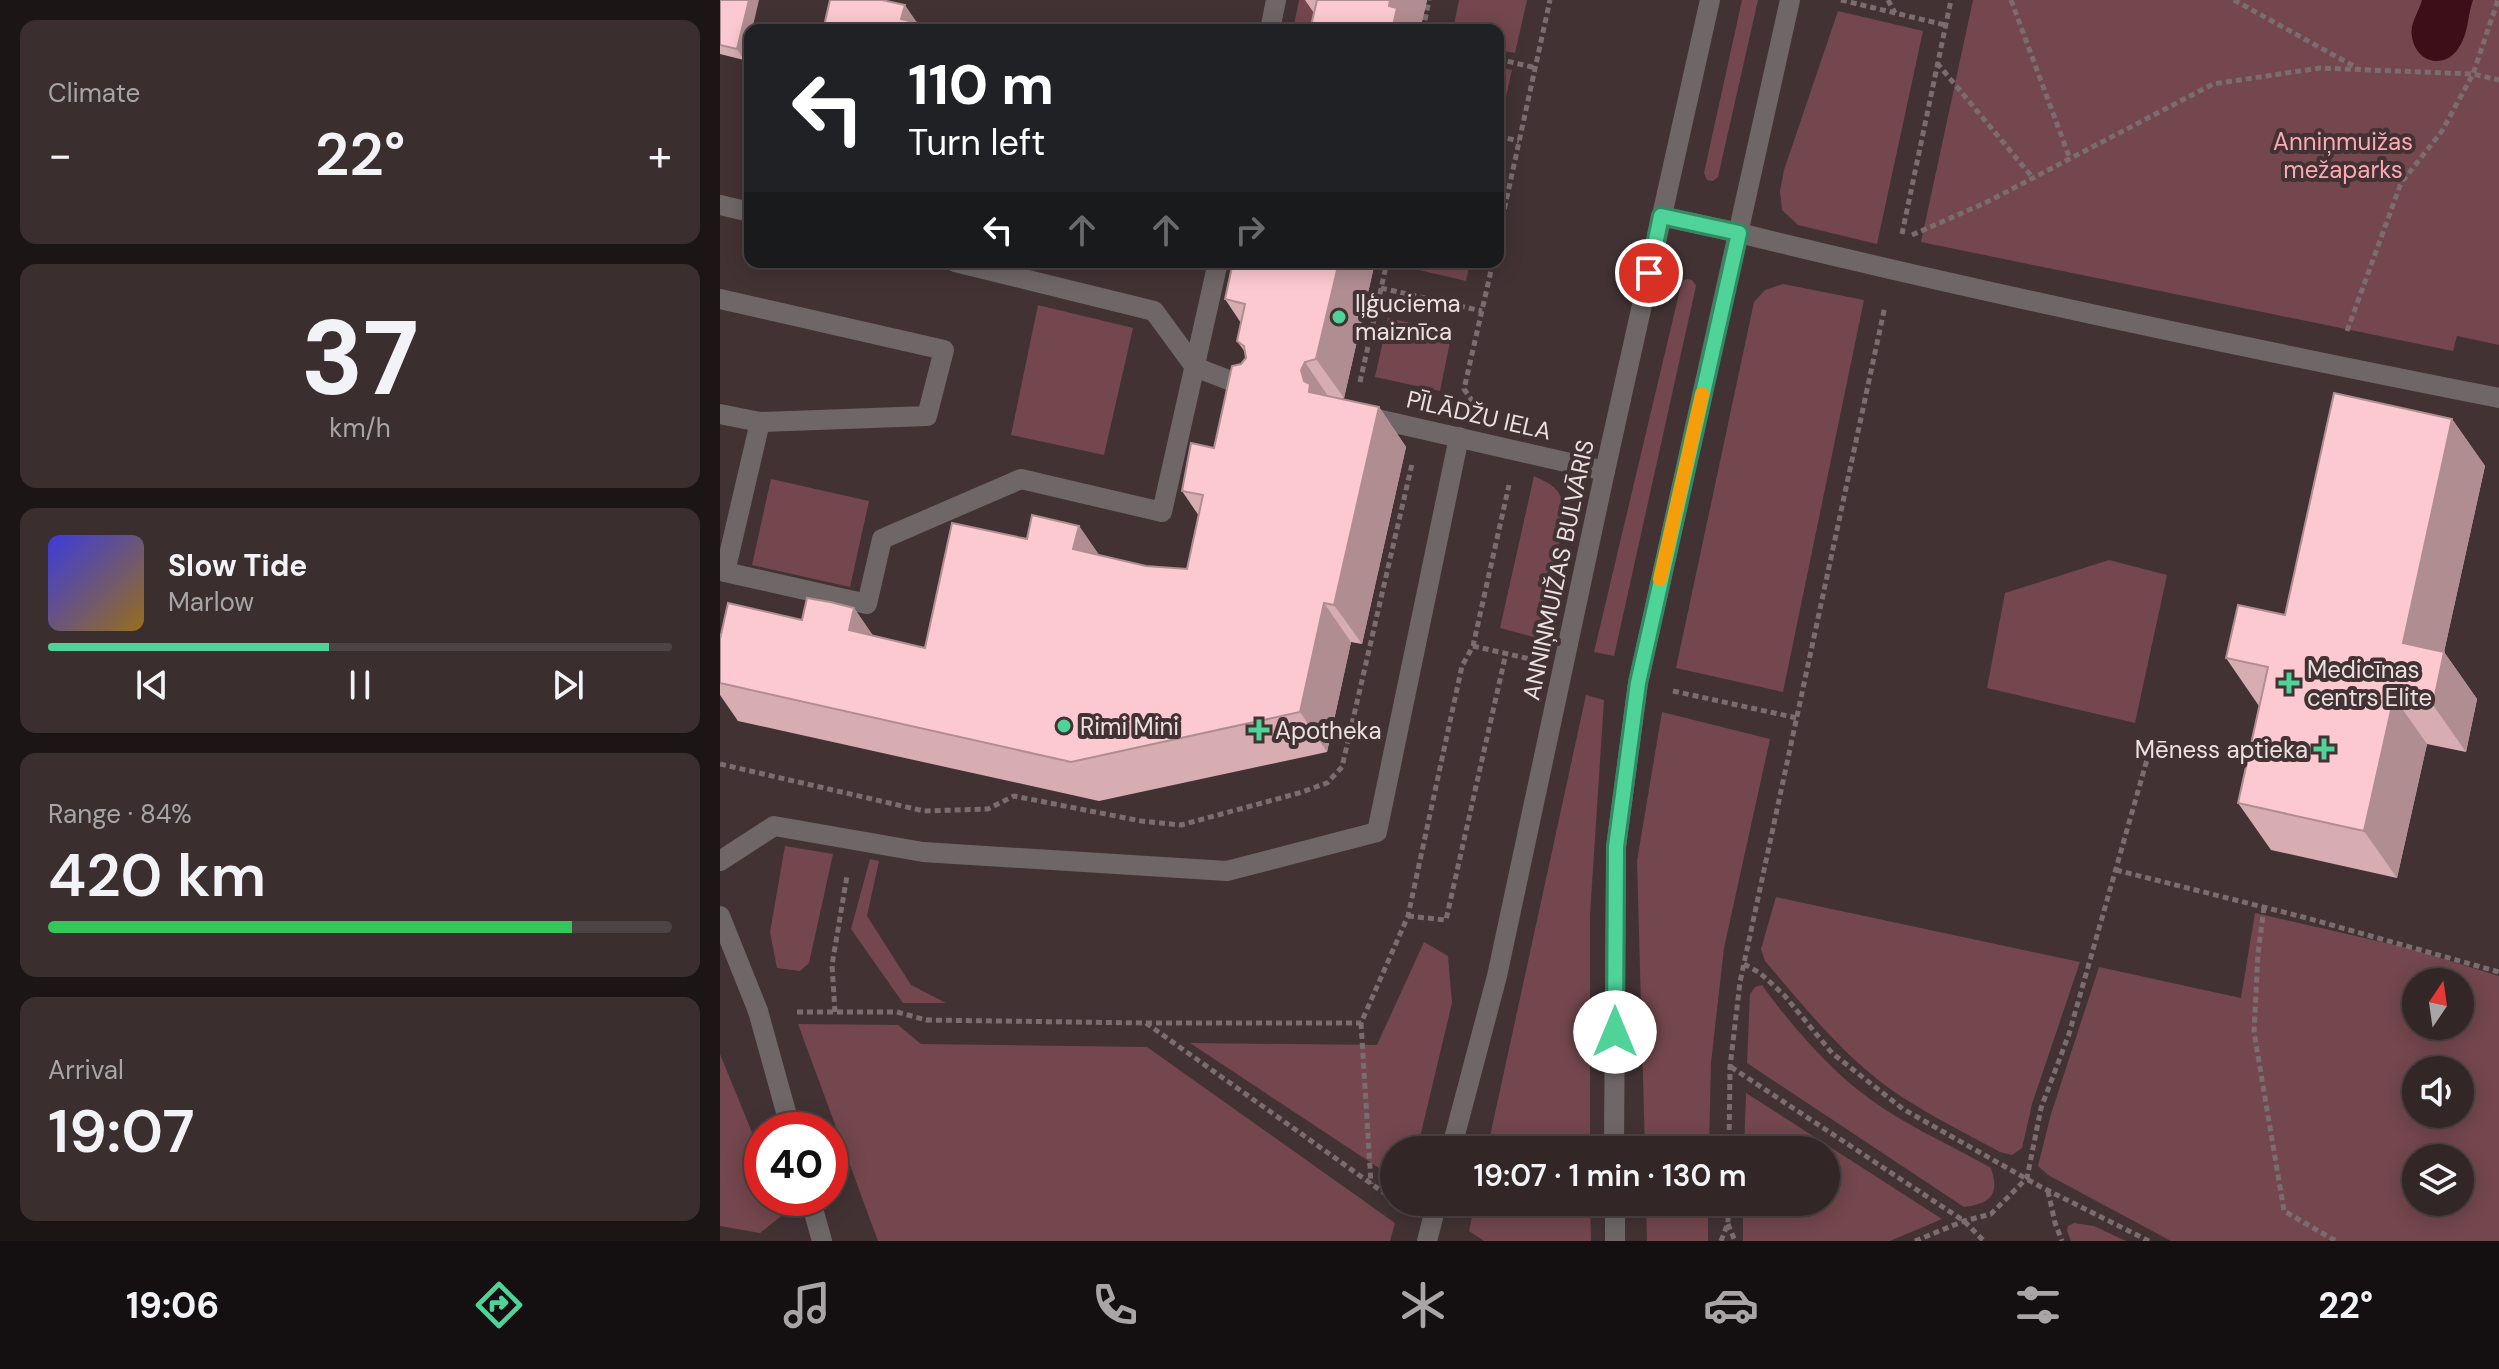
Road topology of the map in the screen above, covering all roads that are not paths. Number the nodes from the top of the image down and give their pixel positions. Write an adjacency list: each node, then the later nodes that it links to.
1 (1276, 0): 4 (street)
2 (1710, 0): 7 (street, ANNIŅMUIŽAS BULVĀRIS)
3 (1790, 0): 8 (street)
4 (1271, 24)
5 (720, 205): 6 (street)
6 (744, 211)
7 (1661, 216): 8 (street); 19 (street, ANNIŅMUIŽAS BULVĀRIS)
8 (1739, 233): 14 (street); 24 (street)
9 (979, 268): 12 (street)
10 (1217, 268): 12 (street)
11 (720, 299): 17 (street)
12 (1195, 367): 13 (street); 17 (street)
13 (1261, 393)
14 (2499, 398)
15 (1347, 412): 18 (street, PĪLĀDŽU IELA)
16 (720, 414): 17 (street)
17 (760, 422)
18 (1459, 437): 19 (street, PĪLĀDŽU IELA); 20 (street)
19 (1605, 471): 23 (street, ANNIŅMUIŽAS BULVĀRIS)
20 (720, 861)
21 (720, 916): 22 (street)
22 (786, 1112)
23 (1455, 1136)
24 (1614, 1136)
25 (815, 1216): 28 (street)
26 (1433, 1216): 29 (street)
27 (1615, 1216): 30 (street)
28 (822, 1241)
29 (1427, 1241)
30 (1615, 1241)

